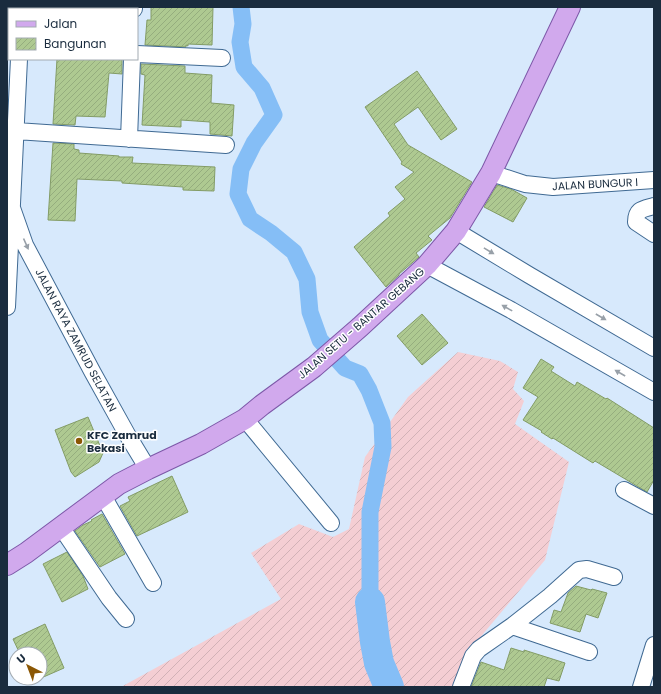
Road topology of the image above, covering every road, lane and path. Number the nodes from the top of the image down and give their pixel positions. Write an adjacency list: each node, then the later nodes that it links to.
1 (570, 7): 9 (main road, JALAN SETU - BANTAR GEBANG)
2 (138, 54): 3 (street)
3 (222, 58)
4 (19, 60): 6 (street, JALAN RAYA ZAMRUD SELATAN)
5 (132, 60): 7 (street)
6 (16, 131): 7 (street); 12 (street, JALAN RAYA ZAMRUD SELATAN)
7 (129, 138): 8 (street)
8 (226, 145)
9 (491, 173): 10 (street, JALAN BUNGUR I); 13 (main road, JALAN SETU - BANTAR GEBANG)
10 (654, 180)
11 (654, 206): 14 (street)
12 (12, 208): 16 (street, JALAN RAYA ZAMRUD SELATAN); 20 (street, JALAN RAYA ZAMRUD SELATAN, one-way to 20)
13 (456, 231): 15 (main road, JALAN SETU - BANTAR GEBANG); 17 (street, one-way to 17)
14 (654, 234)
15 (427, 265): 18 (street, one-way to 15); 19 (main road, JALAN SETU - BANTAR GEBANG)
16 (7, 307)
17 (654, 348)
18 (654, 392)
19 (245, 419): 20 (main road, JALAN SETU - BANTAR GEBANG); 24 (street)
20 (148, 469): 22 (main road, JALAN SETU - BANTAR GEBANG)
21 (624, 490): 23 (street)
22 (103, 496): 25 (main road, JALAN SETU - BANTAR GEBANG); 28 (street)
23 (654, 506)
24 (331, 523)
25 (61, 527): 26 (main road, JALAN SETU - BANTAR GEBANG); 29 (street)
26 (7, 565)
27 (614, 577): 30 (street)
28 (153, 583)
29 (126, 619)
30 (512, 626): 32 (street); 33 (street)
31 (654, 645): 34 (street)
32 (589, 652)
33 (461, 687)
34 (641, 687)

